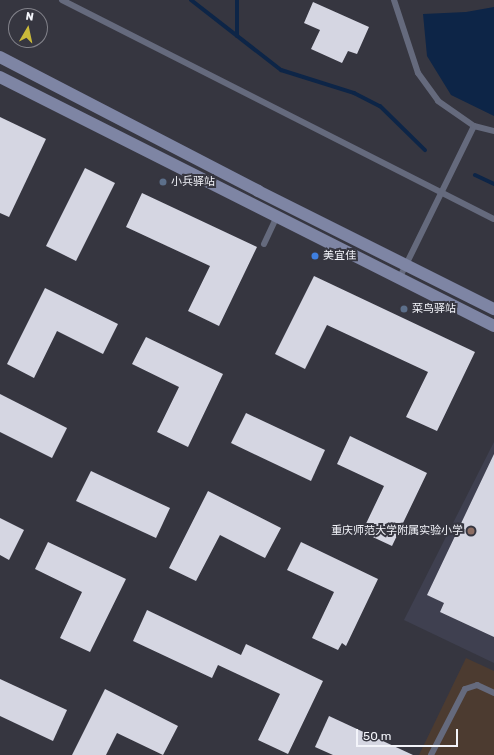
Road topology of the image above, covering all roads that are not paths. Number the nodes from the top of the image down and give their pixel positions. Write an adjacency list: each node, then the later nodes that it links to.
1 (62, 0): 7 (lane)
2 (394, 0): 5 (lane)
3 (0, 57): 11 (street)
4 (0, 77): 8 (street)
5 (474, 126): 6 (lane); 7 (lane)
6 (494, 131)
7 (441, 194): 9 (lane); 11 (lane)
8 (277, 216): 10 (lane); 12 (street)
9 (494, 219)
10 (264, 244)
11 (406, 264): 12 (lane); 13 (street)
12 (400, 277): 14 (street)
13 (494, 309)
14 (494, 326)
15 (494, 693): 16 (lane)
16 (431, 755)

